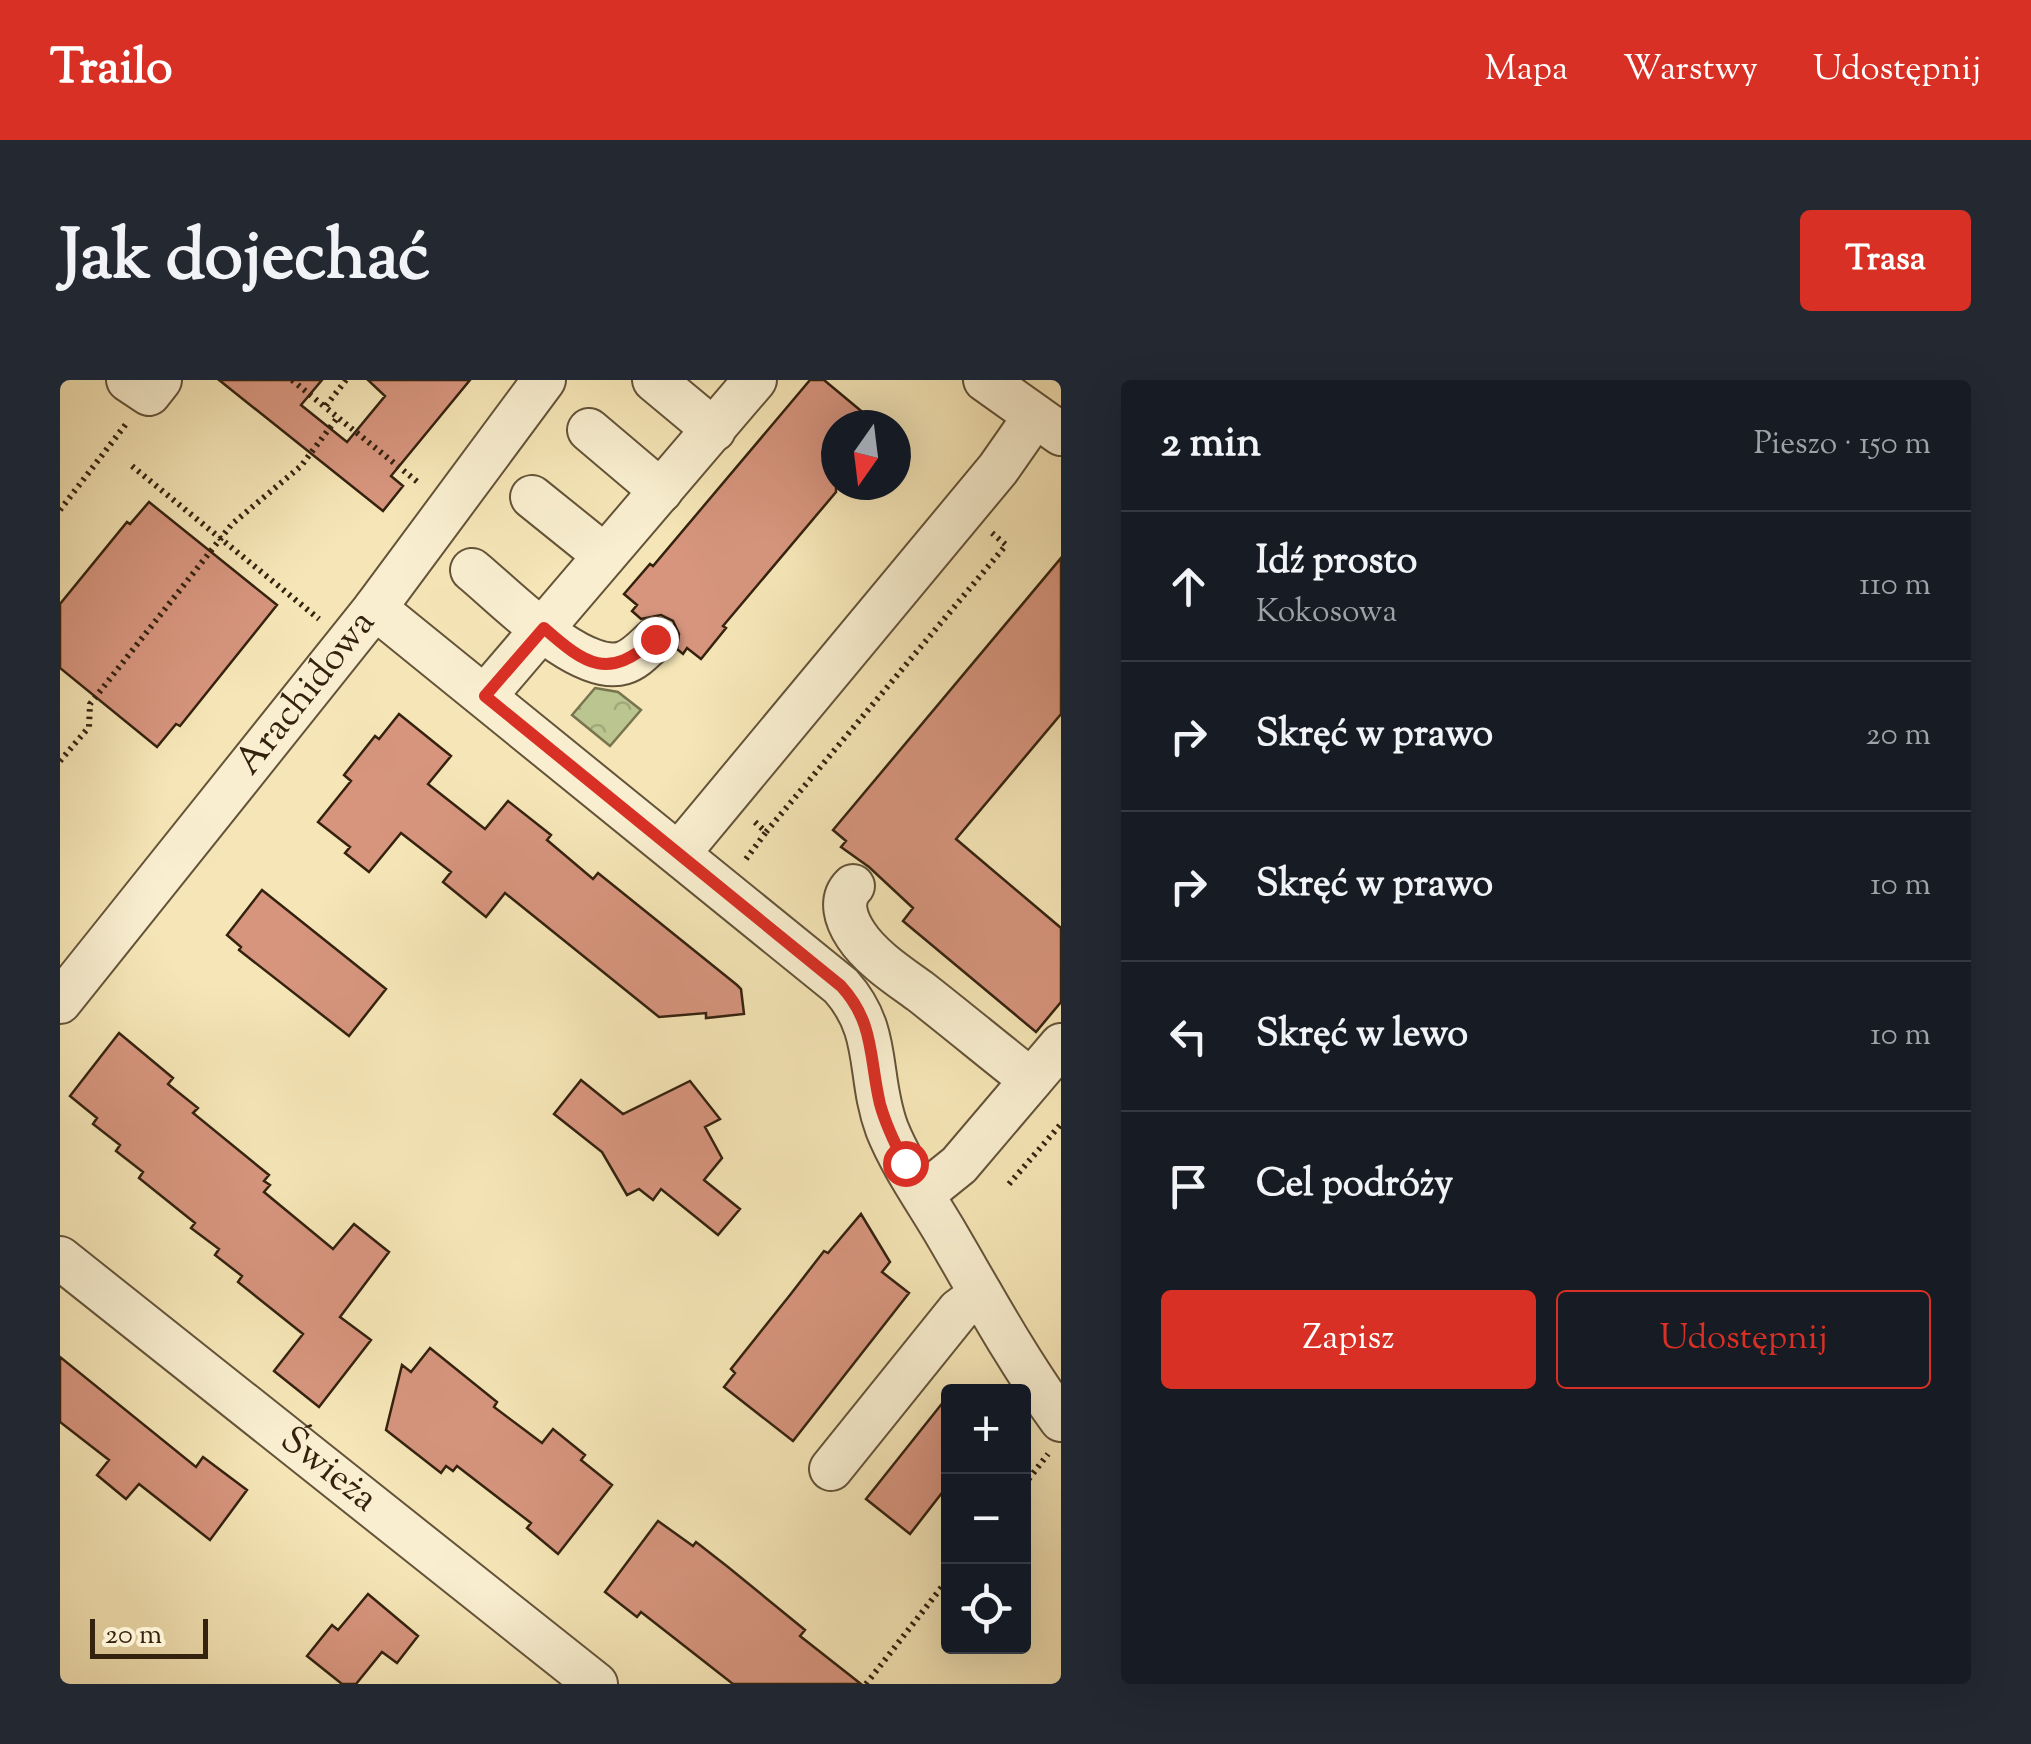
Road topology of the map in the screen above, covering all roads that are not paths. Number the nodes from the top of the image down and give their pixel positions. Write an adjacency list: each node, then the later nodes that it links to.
1 (544, 380): 12 (street, Arachidowa)
2 (654, 380): 7 (street)
3 (756, 380): 7 (street)
4 (985, 380): 5 (street)
5 (1048, 425): 16 (street)
6 (589, 430): 8 (street)
7 (714, 430): 8 (street)
8 (662, 491): 10 (street)
9 (532, 497): 10 (street)
10 (604, 555): 13 (street)
11 (472, 570): 13 (street)
12 (375, 608): 15 (street); 18 (street, Arachidowa)
13 (544, 628): 14 (street); 15 (street)
14 (655, 639)
15 (485, 696): 16 (street)
16 (679, 853): 21 (street)
17 (852, 886): 20 (street)
18 (60, 1002)
19 (1061, 1045): 20 (street)
20 (1031, 1080): 21 (street)
21 (923, 1194): 23 (street)
22 (60, 1258): 26 (street, Świeża)
23 (981, 1294): 24 (street); 25 (street)
24 (1057, 1433)
25 (831, 1469)
26 (596, 1684)

